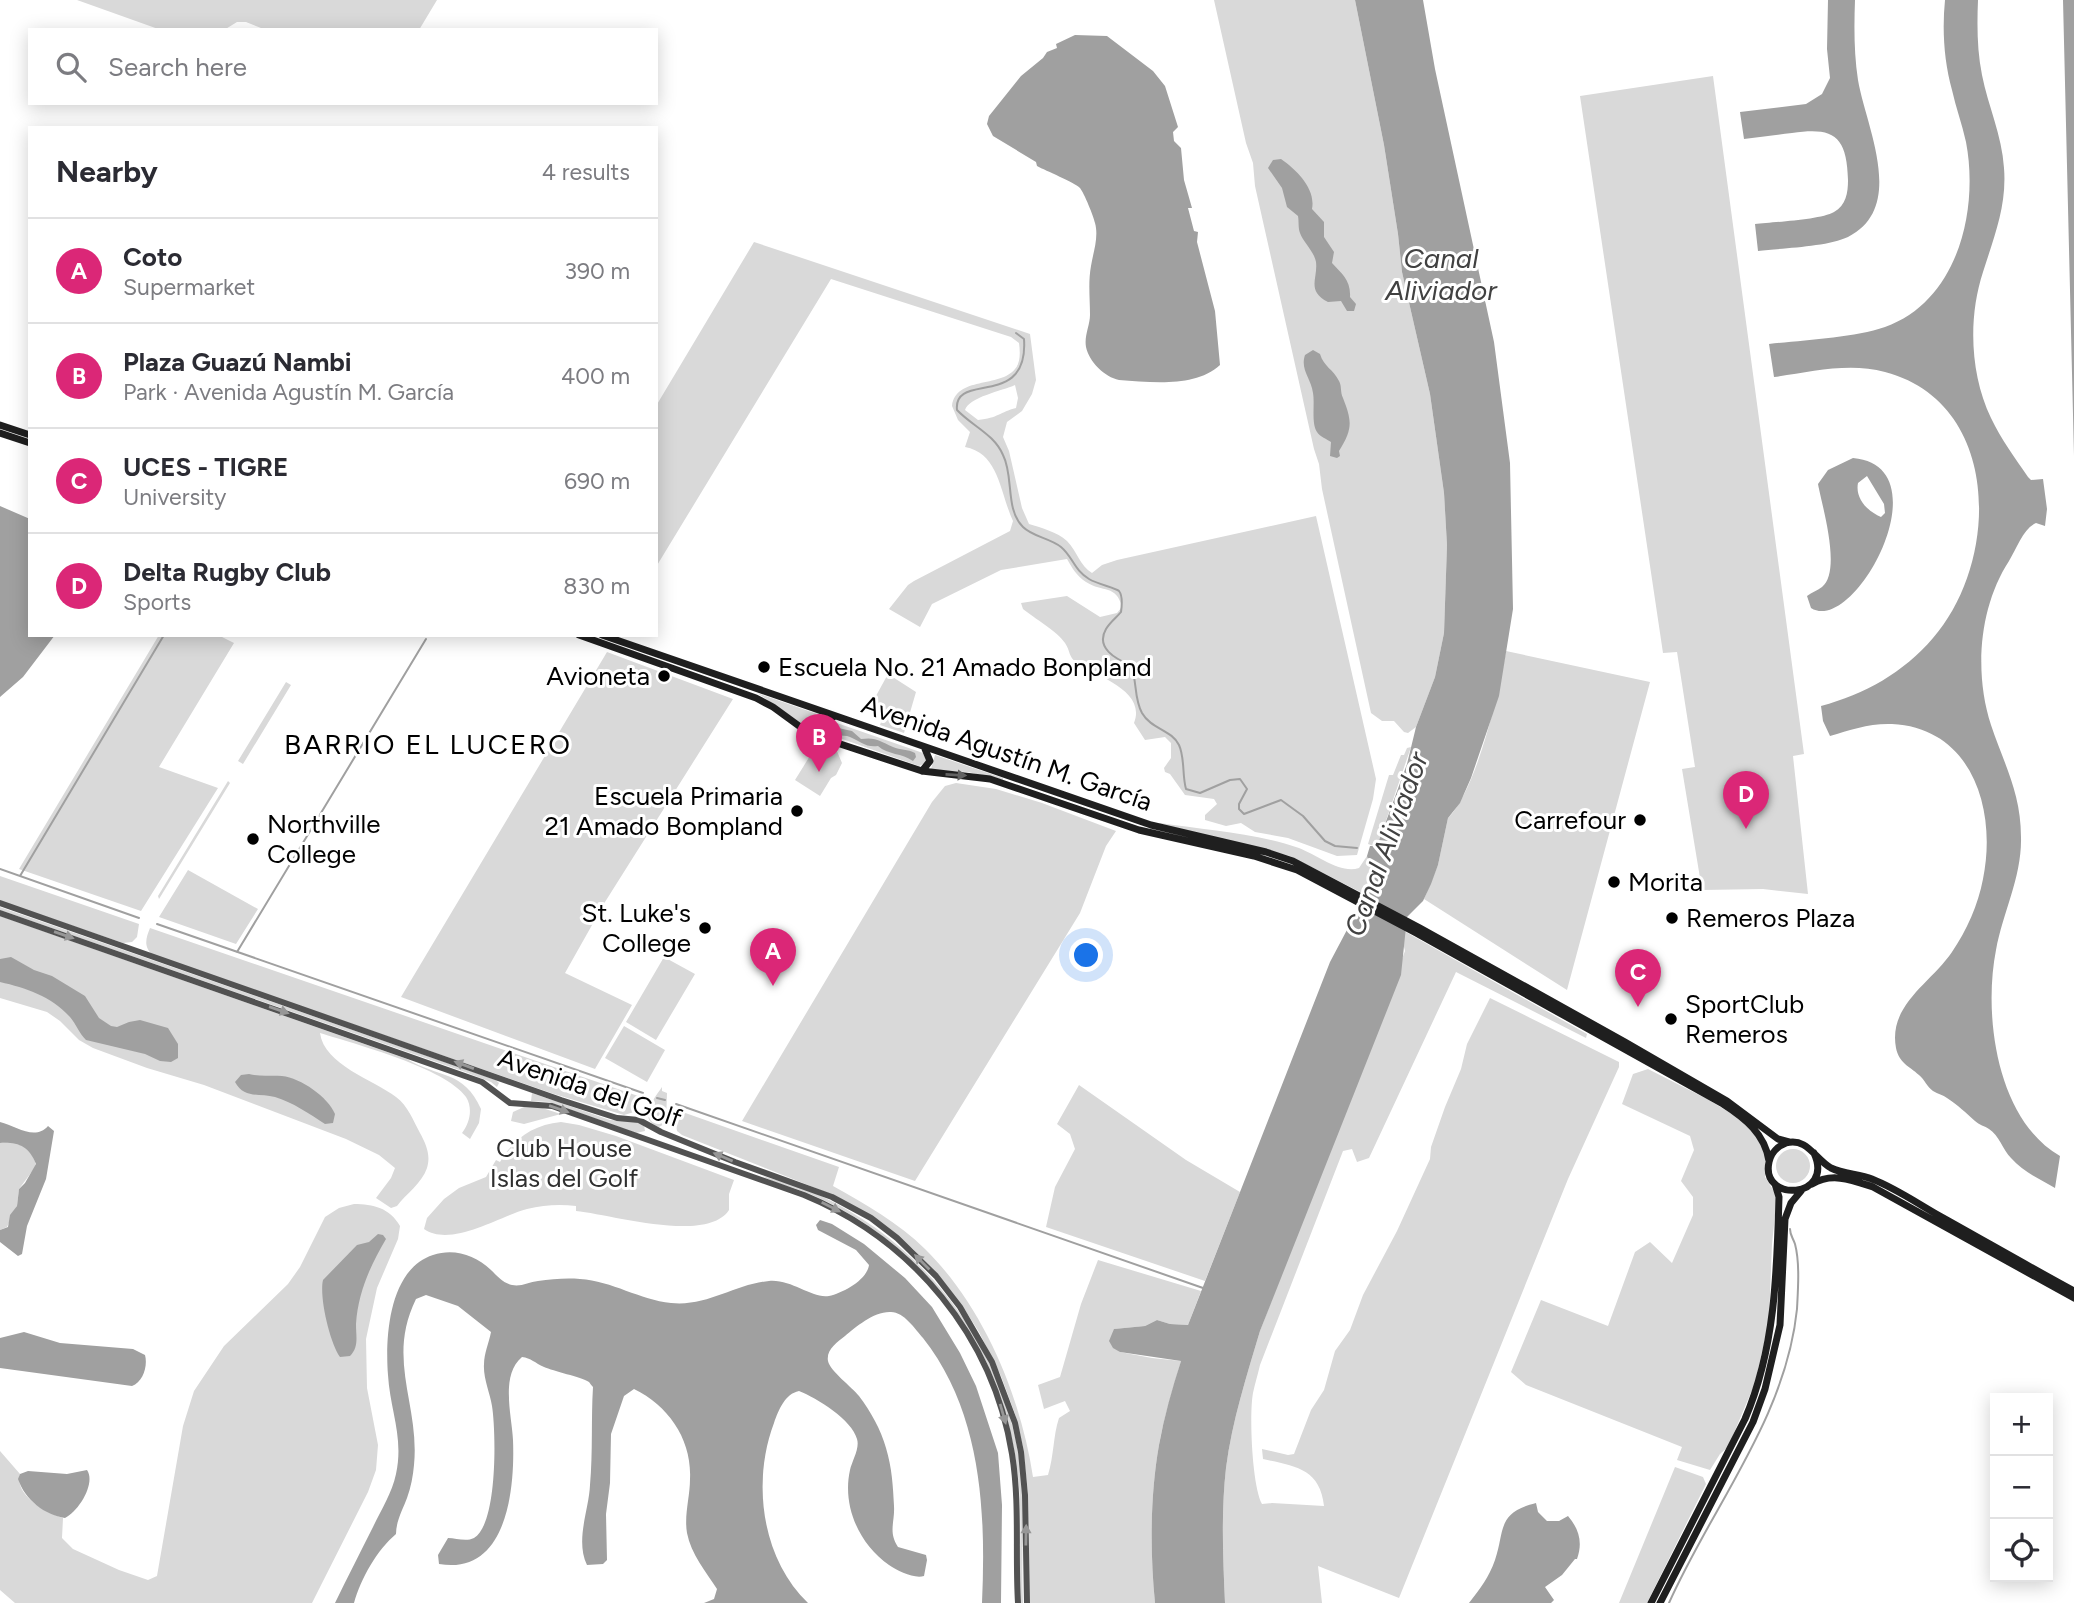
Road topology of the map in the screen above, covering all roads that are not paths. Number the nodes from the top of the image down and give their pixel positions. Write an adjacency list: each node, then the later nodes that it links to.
1 (0, 425): 3 (main road)
2 (0, 433): 4 (main road)
3 (28, 434)
4 (28, 442)
5 (585, 637): 8 (main road, Avenida Agustín M. García)
6 (608, 637): 7 (main road, Avenida Agustín M. García)
7 (834, 716): 8 (main road); 9 (main road, Avenida Agustín M. García)
8 (827, 740): 10 (main road, Avenida Agustín M. García)
9 (925, 748): 10 (main road); 11 (main road, Avenida Agustín M. García)
10 (922, 771): 11 (main road, Avenida Agustín M. García, one-way to 11)
11 (1356, 897): 14 (main road)
12 (0, 903): 15 (street, Avenida del Golf, one-way to 12)
13 (0, 913): 17 (street, Avenida del Golf, one-way to 17)
14 (1418, 930): 21 (main road); 23 (main road)
15 (511, 1082): 16 (street, Avenida del Golf); 17 (street)
16 (527, 1088): 18 (street); 19 (street, Avenida del Golf)
17 (500, 1096): 18 (street, Avenida del Golf)
18 (521, 1105): 20 (street, Avenida del Golf, one-way to 20)
19 (646, 1123): 20 (street); 29 (street, Avenida del Golf, one-way to 19)
20 (638, 1137): 28 (street, Avenida del Golf, one-way to 28)
21 (1789, 1142): 22 (main road); 23 (main road)
22 (1814, 1153): 25 (main road); 26 (main road)
23 (1769, 1161): 24 (main road)
24 (1774, 1183): 25 (main road); 30 (main road)
25 (1805, 1188): 27 (main road); 31 (main road)
26 (2074, 1291)
27 (2074, 1298)
28 (1018, 1603)
29 (1027, 1603)
30 (1651, 1603)
31 (1660, 1603)

